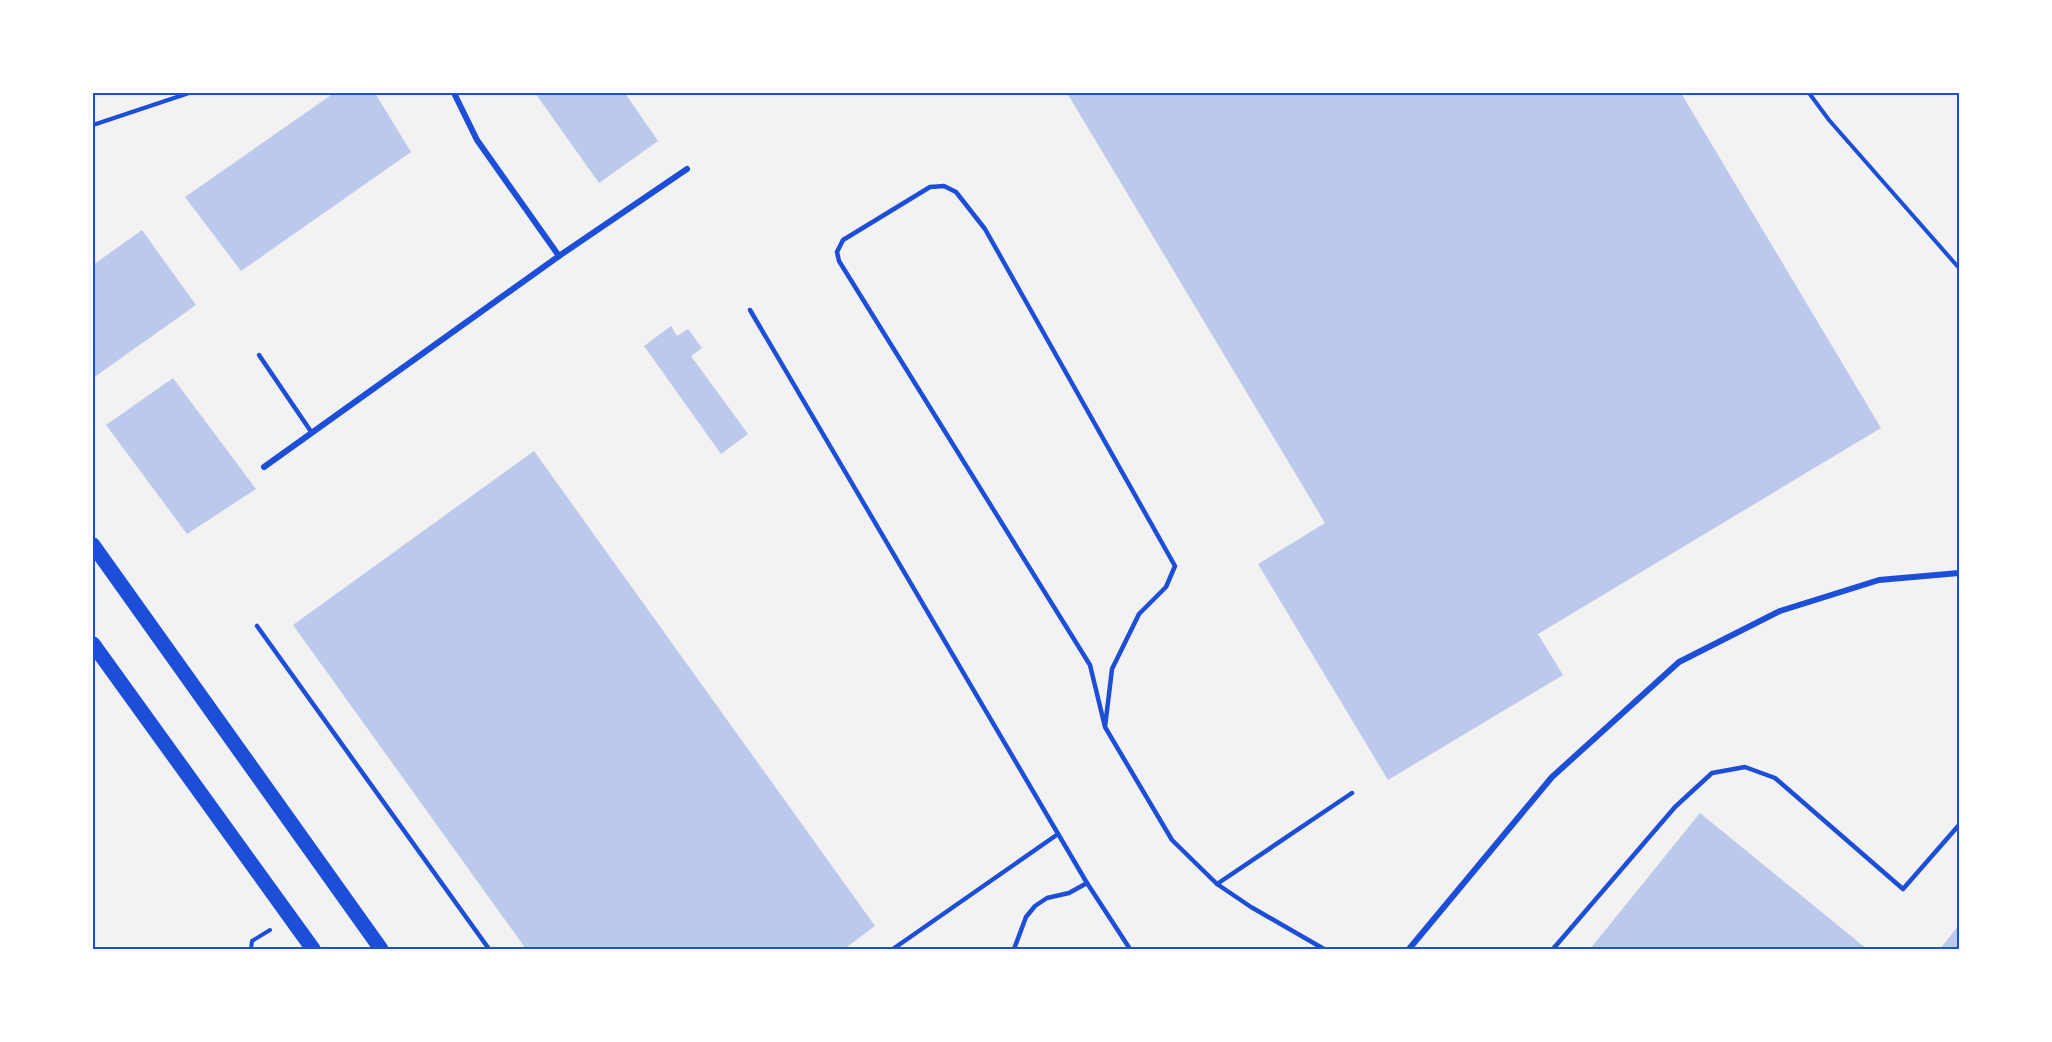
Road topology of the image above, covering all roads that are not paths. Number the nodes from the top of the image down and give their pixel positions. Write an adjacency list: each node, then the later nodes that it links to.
1 (454, 93): 3 (street)
2 (687, 170): 3 (street)
3 (559, 256): 6 (street)
4 (750, 310): 15 (lane)
5 (259, 355): 6 (lane)
6 (312, 433): 7 (street)
7 (264, 467)
8 (93, 545): 19 (main road)
9 (1959, 573): 25 (street)
10 (257, 626): 20 (lane)
11 (93, 644): 18 (main road)
12 (1105, 727): 12 (lane); 17 (lane)
13 (1352, 793): 17 (lane)
14 (1959, 825): 26 (lane)
15 (1058, 834): 16 (lane); 21 (lane)
16 (1087, 883): 22 (lane); 23 (lane)
17 (1217, 884): 24 (lane)
18 (313, 949)
19 (381, 949)
20 (489, 949)
21 (893, 949)
22 (1014, 949)
23 (1130, 949)
24 (1324, 949)
25 (1410, 949)
26 (1553, 949)

